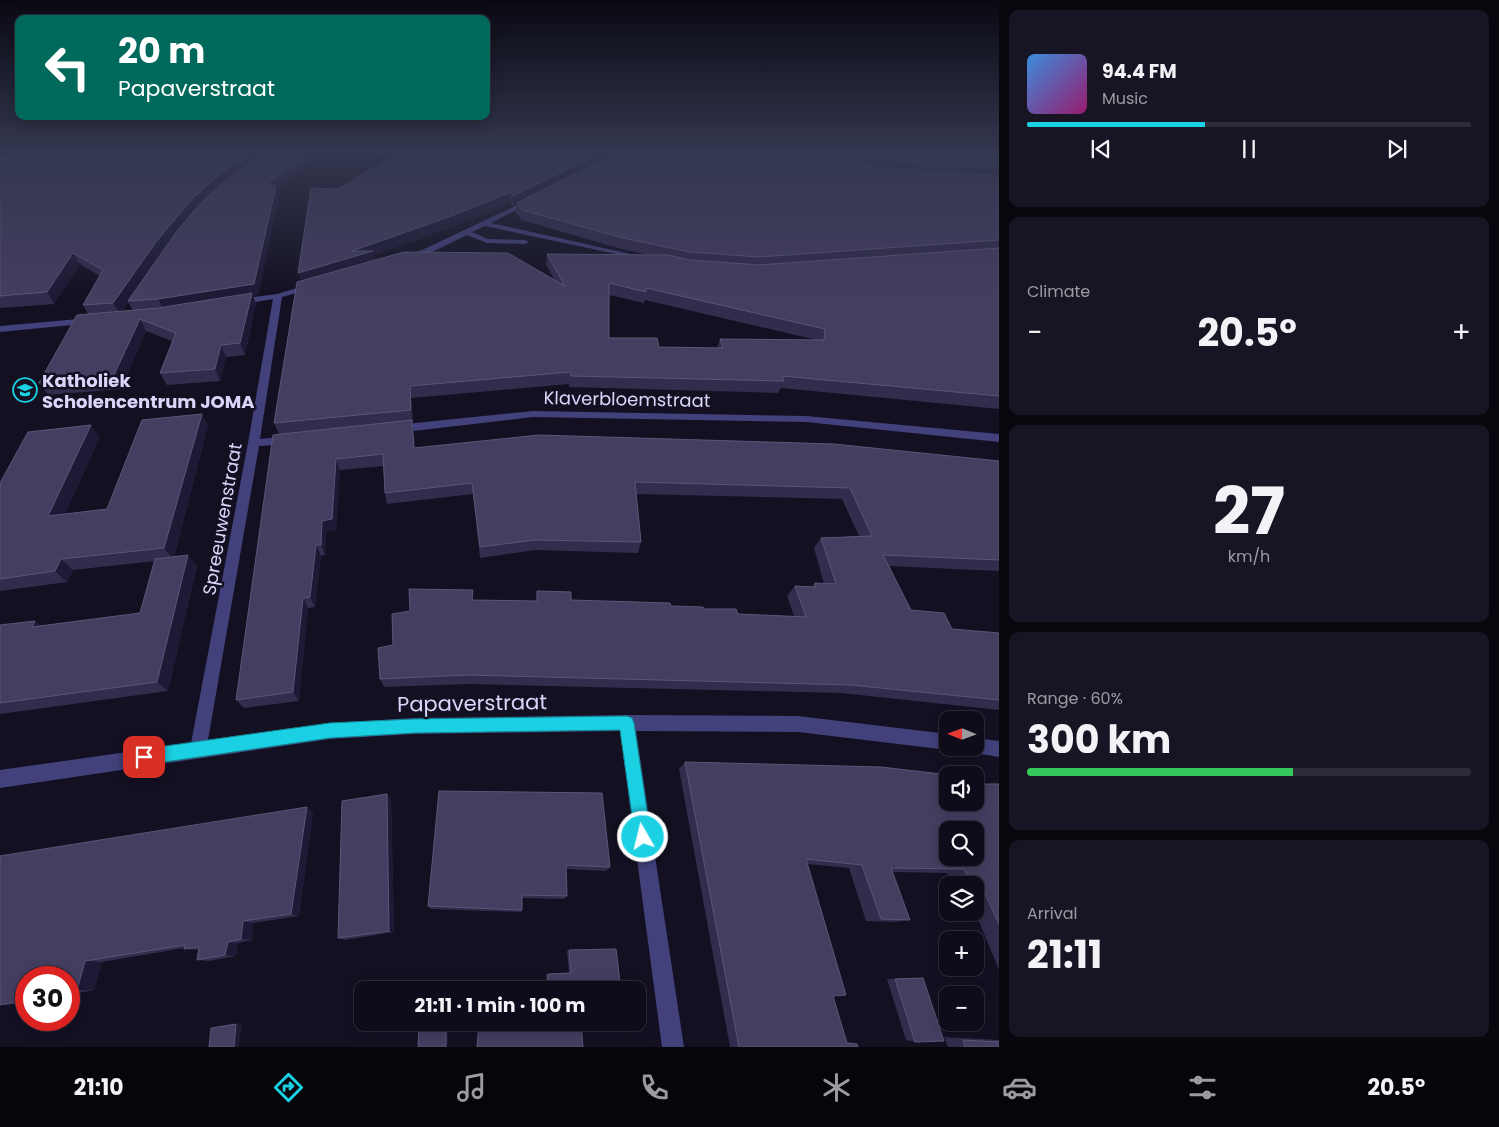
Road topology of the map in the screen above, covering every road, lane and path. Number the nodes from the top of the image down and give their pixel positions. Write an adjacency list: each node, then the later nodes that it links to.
1 (531, 201): 2 (street)
2 (486, 224): 3 (street); 6 (street)
3 (466, 232): 4 (street); 5 (street)
4 (525, 242)
5 (400, 260)
6 (659, 261)
7 (321, 283): 8 (street)
8 (278, 296): 9 (street); 15 (street, Spreeuwenstraat)
9 (230, 304)
10 (95, 321): 11 (street)
11 (0, 329)
12 (389, 429): 14 (street, Klaverbloemstraat)
13 (302, 438): 15 (street)
14 (999, 438)
15 (254, 443): 19 (street, Spreeuwenstraat)
16 (627, 723): 17 (street, Papaverstraat); 19 (street, Papaverstraat); 22 (street)
17 (939, 741)
18 (984, 747): 20 (street)
19 (198, 749): 21 (street, Papaverstraat)
20 (999, 749)
21 (0, 779)
22 (673, 1047)

